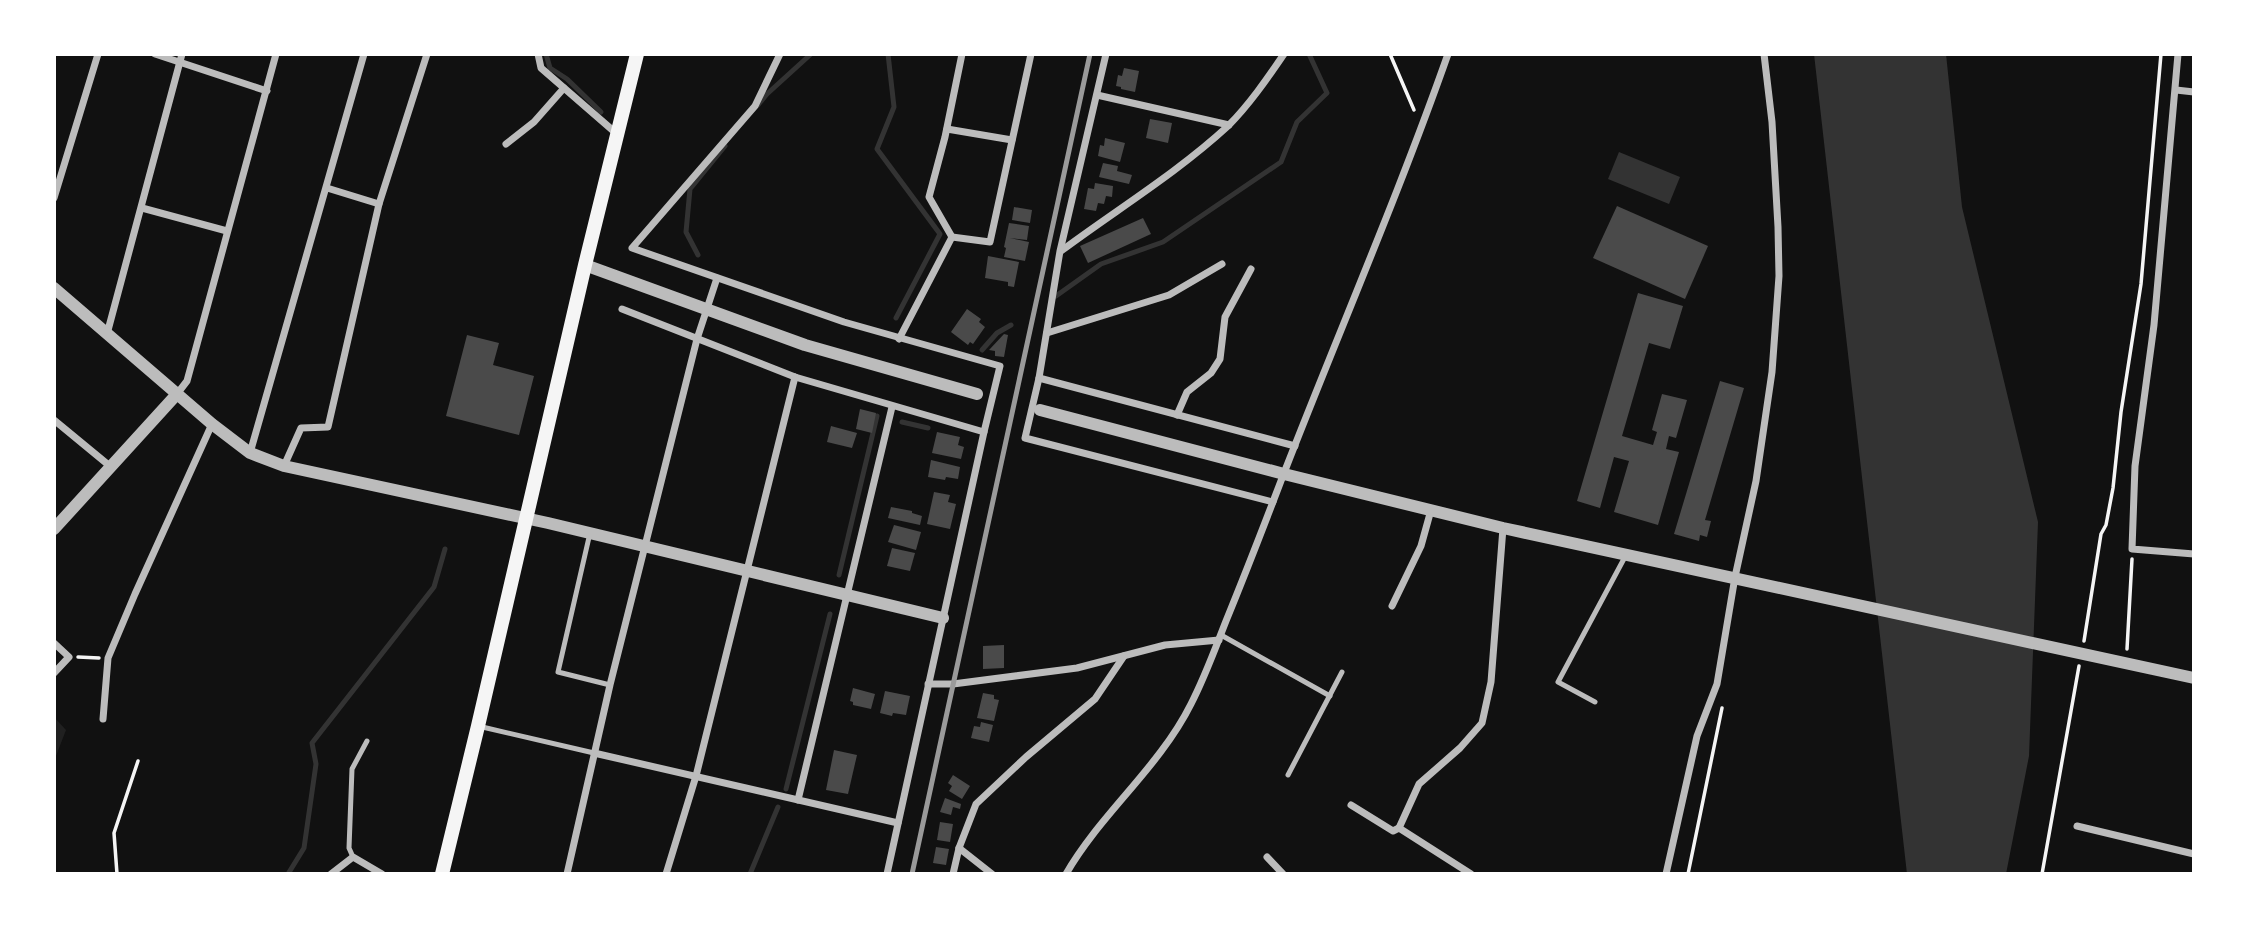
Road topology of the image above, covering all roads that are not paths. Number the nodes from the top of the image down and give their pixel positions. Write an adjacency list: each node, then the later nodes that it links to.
1 (98, 54): 28 (street)
2 (155, 54): 16 (street)
3 (276, 54): 19 (street)
4 (364, 54): 27 (street)
5 (427, 54): 29 (street)
6 (537, 54): 17 (street)
7 (637, 54): 24 (main road)
8 (780, 54): 37 (street)
9 (962, 54): 23 (street)
10 (1031, 54): 25 (street)
11 (1106, 54): 21 (street)
12 (1284, 54): 22 (street)
13 (1448, 54): 55 (street)
14 (1764, 54): 70 (street)
15 (2178, 54): 18 (street)
16 (182, 58): 19 (street); 30 (street)
17 (564, 88): 24 (street); 26 (street)
18 (2176, 90): 20 (street); 67 (street)
19 (267, 91): 31 (street)
20 (2194, 92)
21 (1097, 95): 22 (street); 33 (street)
22 (1229, 125): 33 (street)
23 (947, 129): 25 (street); 32 (street)
24 (618, 134): 35 (main road)
25 (1012, 140): 32 (street)
26 (506, 144)
27 (327, 188): 29 (street); 56 (street)
28 (54, 198)
29 (379, 204): 57 (street)
30 (142, 208): 31 (street); 42 (street)
31 (227, 231): 47 (street)
32 (951, 237): 44 (street)
33 (1060, 251): 41 (street)
34 (1222, 264): 41 (street)
35 (585, 265): 40 (street); 62 (main road)
36 (1251, 269): 51 (street)
37 (717, 278): 40 (street); 44 (street)
38 (54, 288): 42 (street)
39 (622, 309): 43 (street)
40 (706, 309): 43 (street); 48 (street)
41 (1047, 333): 46 (street)
42 (107, 334): 47 (street)
43 (697, 339): 45 (street); 66 (street)
44 (899, 339): 54 (street)
45 (795, 377): 49 (street); 69 (street)
46 (1039, 378): 51 (street); 60 (street)
47 (177, 394): 53 (street); 58 (street)
48 (977, 394)
49 (892, 407): 54 (street); 71 (street)
50 (1040, 410): 59 (street)
51 (1177, 415): 55 (street)
52 (54, 420): 58 (street)
53 (212, 424): 56 (street); 84 (street)
54 (984, 432): 73 (street)
55 (1295, 446): 59 (street)
56 (250, 453): 57 (street)
57 (284, 466): 62 (street)
58 (111, 467): 64 (street)
59 (1284, 474): 60 (street); 61 (street)
60 (1273, 502): 74 (street)
61 (1431, 510): 63 (street); 72 (street)
62 (527, 518): 65 (street); 85 (main road)
63 (1503, 527): 68 (street); 94 (street)
64 (54, 529)
65 (590, 533): 66 (street); 81 (lane)
66 (645, 546): 69 (street); 81 (street)
67 (2194, 554)
68 (1626, 555): 70 (street); 83 (lane)
69 (746, 571): 71 (street); 89 (street)
70 (1735, 577): 79 (street); 110 (street)
71 (847, 595): 73 (street); 90 (street)
72 (1392, 606)
73 (943, 618): 80 (street)
74 (1220, 638): 76 (street); 82 (lane); 107 (street)
75 (54, 643): 78 (street)
76 (1124, 656): 80 (street); 95 (street)
77 (1342, 672): 82 (lane)
78 (54, 673)
79 (2194, 678)
80 (928, 684): 92 (street)
81 (610, 685): 87 (street)
82 (1330, 696): 88 (lane)
83 (1595, 702)
84 (103, 719)
85 (478, 726): 87 (lane); 101 (main road)
86 (367, 741): 97 (lane)
87 (594, 753): 89 (street); 102 (street)
88 (1289, 775)
89 (696, 776): 90 (street); 103 (street)
90 (798, 800): 92 (street)
91 (1351, 805): 94 (street)
92 (898, 823): 104 (street)
93 (2077, 826): 96 (street)
94 (1399, 828): 109 (street)
95 (959, 848): 105 (street); 106 (street)
96 (2194, 853)
97 (353, 857): 99 (street); 100 (street)
98 (1268, 858): 108 (street)
99 (331, 874)
100 (382, 874)
101 (442, 874)
102 (567, 874)
103 (666, 874)
104 (887, 874)
105 (953, 874)
106 (992, 874)
107 (1066, 874)
108 (1283, 874)
109 (1471, 874)
110 (1666, 874)

